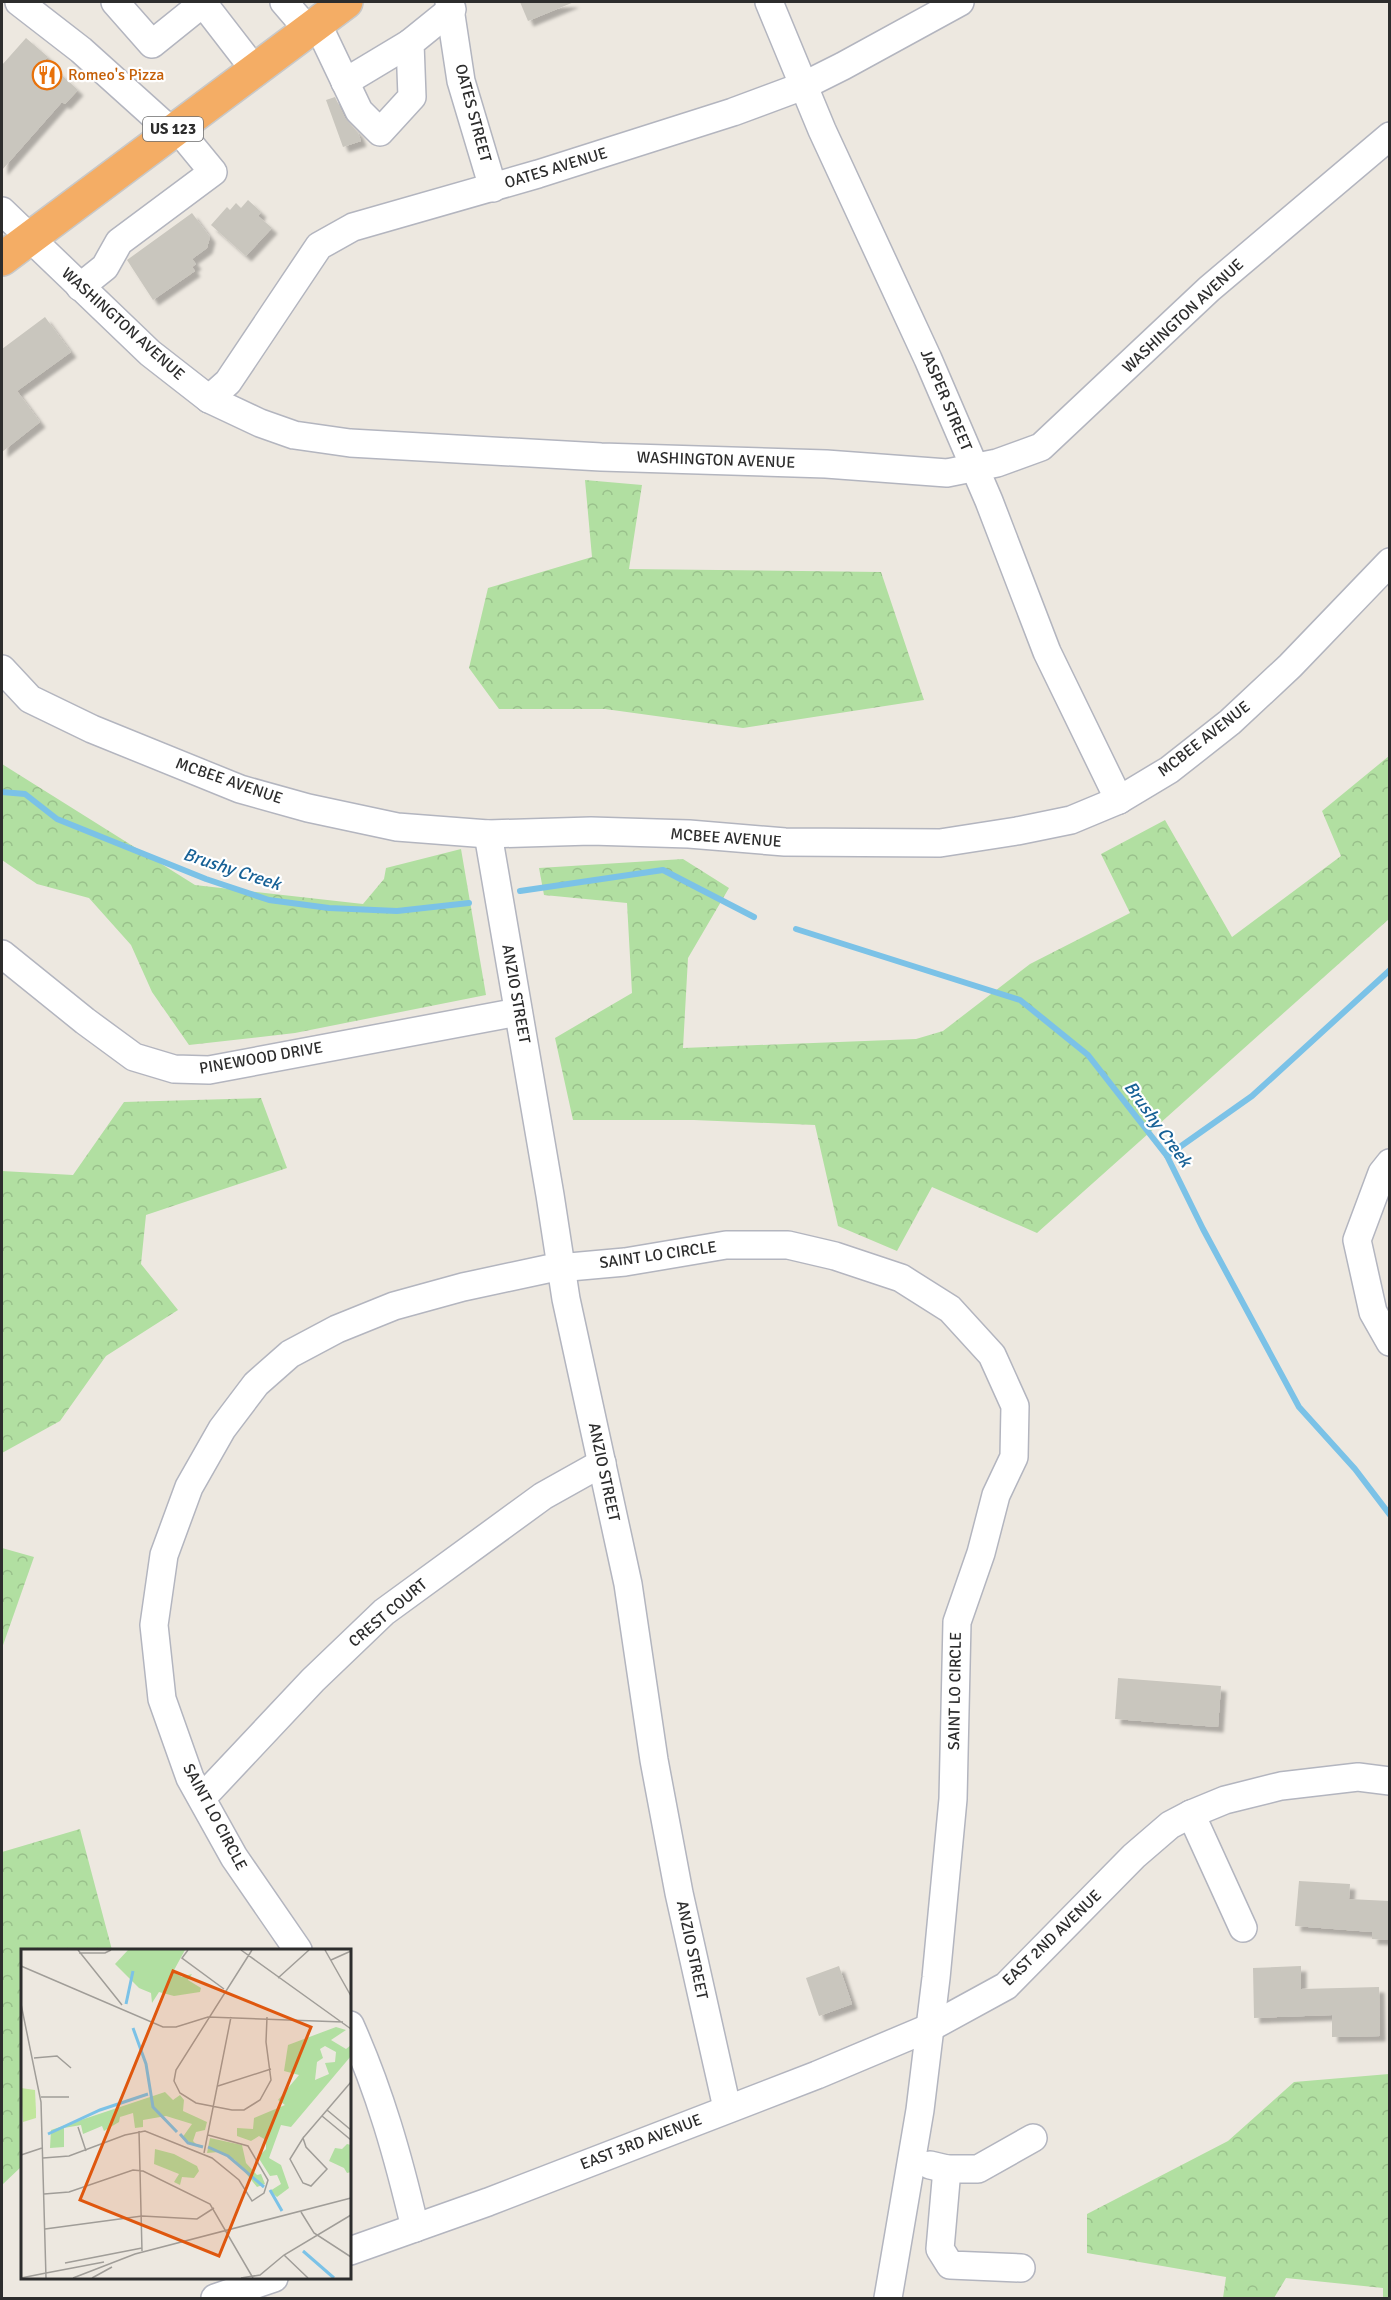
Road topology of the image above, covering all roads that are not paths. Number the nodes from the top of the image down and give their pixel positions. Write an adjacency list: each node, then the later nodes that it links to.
1 (19, 2): 14 (street)
2 (115, 2): 8 (street)
3 (284, 2): 9 (street)
4 (346, 2): 9 (highway, US 123)
5 (768, 2): 13 (street, JASPER STREET)
6 (960, 2): 13 (street, OATES AVENUE)
7 (450, 5): 10 (street); 16 (street, OATES STREET)
8 (216, 7): 11 (street)
9 (313, 26): 11 (highway, US 123); 12 (street)
10 (410, 43): 12 (street); 12 (street)
11 (254, 69): 14 (highway, US 123)
12 (345, 81)
13 (803, 86): 16 (street, OATES AVENUE); 22 (street, JASPER STREET)
14 (174, 129): 18 (highway, US 123); 20 (street)
15 (1389, 135): 22 (street, WASHINGTON AVENUE)
16 (493, 188): 21 (street, OATES AVENUE)
17 (2, 211): 18 (street, WASHINGTON AVENUE)
18 (29, 239): 19 (highway, US 123); 20 (street, WASHINGTON AVENUE)
19 (2, 259)
20 (80, 287): 21 (street, WASHINGTON AVENUE)
21 (209, 399): 22 (street, WASHINGTON AVENUE)
22 (975, 468): 25 (street, JASPER STREET)
23 (1389, 562): 25 (street, MCBEE AVENUE)
24 (2, 669): 26 (street, MCBEE AVENUE)
25 (1119, 800): 26 (street, MCBEE AVENUE)
26 (488, 834): 28 (street, ANZIO STREET)
27 (2, 954): 28 (street, PINEWOOD DRIVE)
28 (518, 1012): 30 (street, ANZIO STREET)
29 (1389, 1163): 31 (street)
30 (561, 1267): 32 (street, ANZIO STREET); 34 (street, SAINT LO CIRCLE); 39 (street, SAINT LO CIRCLE)
31 (1389, 1342)
32 (602, 1463): 34 (street, CREST COURT); 40 (street, ANZIO STREET)
33 (1389, 1781): 35 (street, EAST 2ND AVENUE)
34 (202, 1798): 37 (street, SAINT LO CIRCLE)
35 (1191, 1814): 36 (street); 39 (street, EAST 2ND AVENUE)
36 (1243, 1928)
37 (297, 1949)
38 (351, 2027): 44 (street)
39 (931, 2027): 40 (street, EAST 3RD AVENUE); 42 (street)
40 (727, 2108): 44 (street, EAST 3RD AVENUE)
41 (1033, 2138): 43 (street)
42 (911, 2161): 43 (street); 49 (street)
43 (947, 2169): 46 (street)
44 (415, 2228): 45 (street, EAST 3RD AVENUE)
45 (351, 2251)
46 (1021, 2268)
47 (268, 2279): 48 (street)
48 (215, 2298)
49 (888, 2298)

